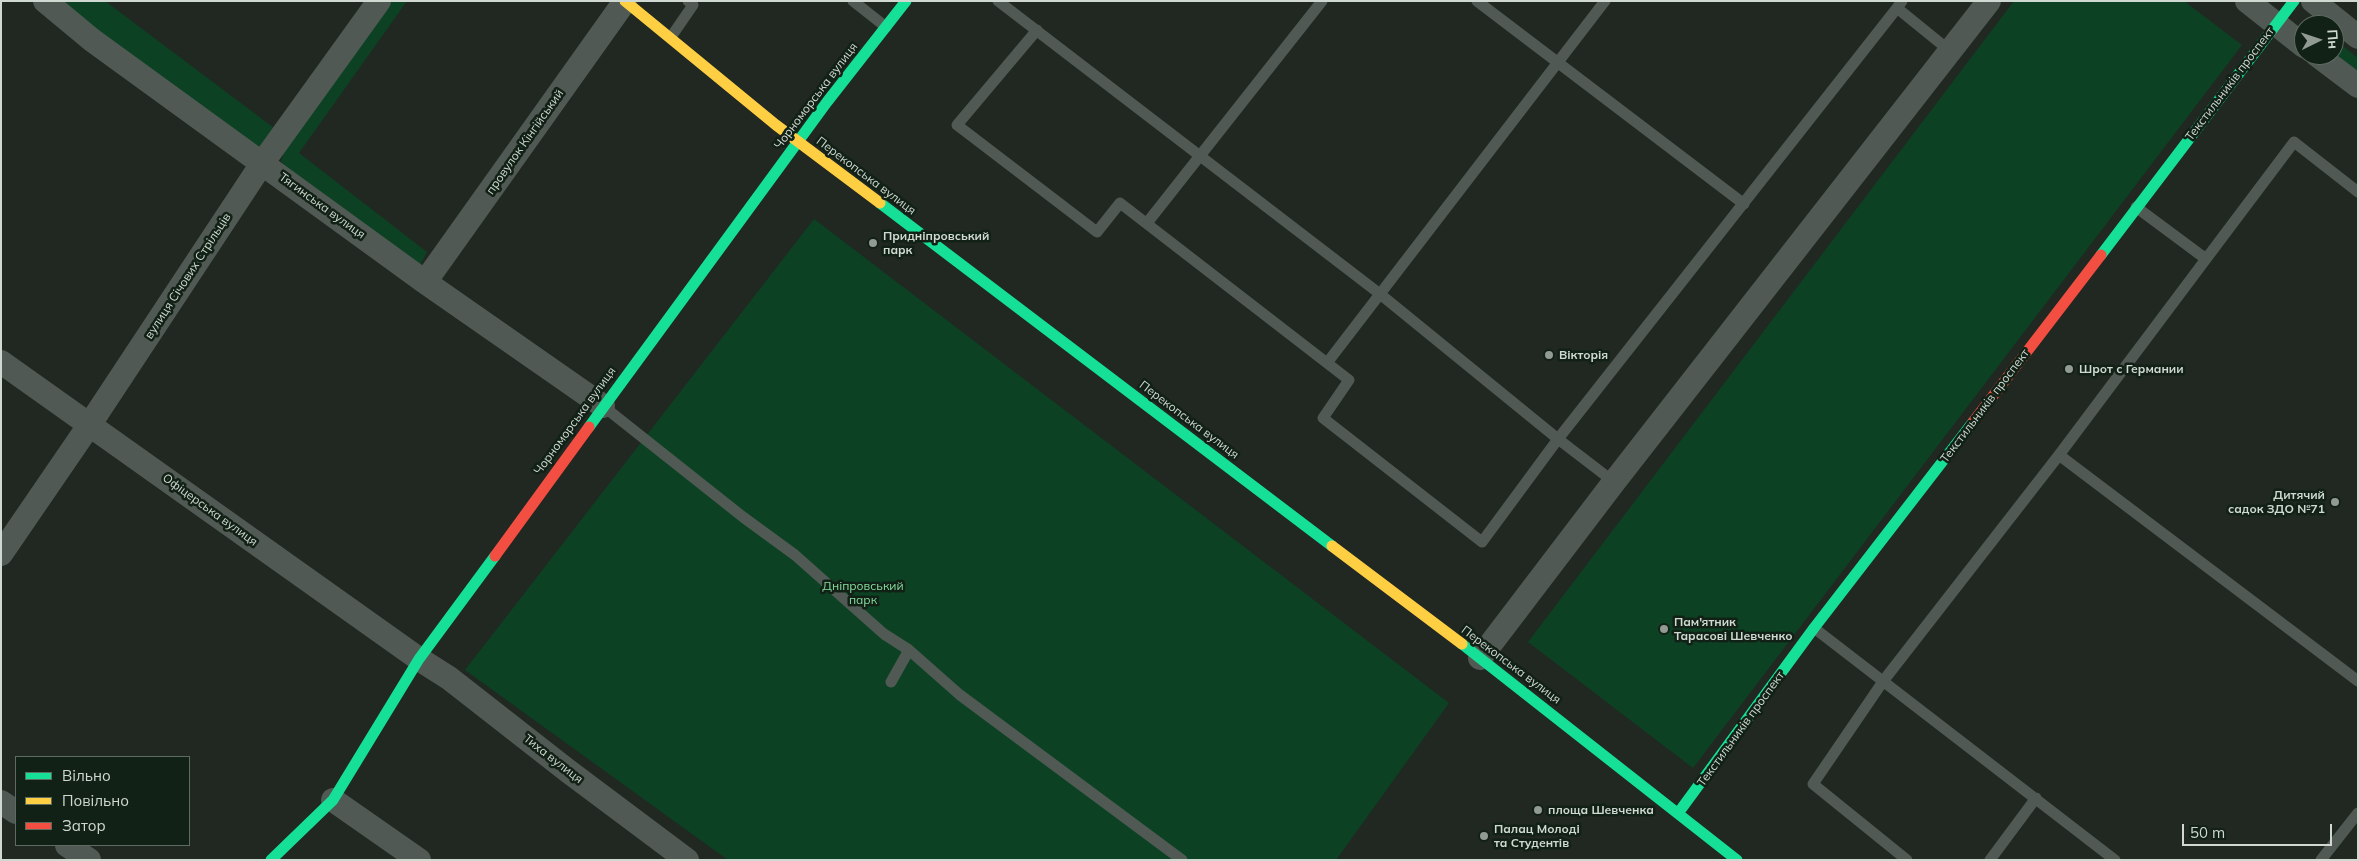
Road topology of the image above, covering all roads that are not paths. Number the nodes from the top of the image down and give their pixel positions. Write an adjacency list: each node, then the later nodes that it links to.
1 (45, 1): 28 (street, Тягинська вулиця)
2 (379, 1): 28 (street, вулиця Січових Стрільців)
3 (625, 1): 19 (street, Перекопська вулиця); 34 (street, провулок Кінгійський)
4 (688, 1): 19 (lane)
5 (853, 1): 17 (lane)
6 (906, 1): 17 (street, Чорноморська вулиця)
7 (998, 1): 18 (lane)
8 (1322, 1): 27 (lane)
9 (1477, 1): 23 (lane)
10 (1604, 1): 23 (lane)
11 (1990, 1): 22 (street)
12 (2247, 1): 16 (street)
13 (2294, 1): 16 (street, Текстильників проспект)
14 (2313, 1): 20 (street)
15 (1900, 5): 22 (lane); 30 (lane)
16 (2276, 24): 21 (street); 31 (street, Текстильників проспект)
17 (886, 27): 26 (street, Чорноморська вулиця)
18 (1037, 30): 27 (lane); 32 (lane)
19 (671, 37): 26 (street, Перекопська вулиця)
20 (2358, 37)
21 (2294, 38)
22 (1950, 51): 42 (street)
23 (1557, 63): 30 (lane); 35 (lane)
24 (2330, 65): 25 (street)
25 (2358, 86)
26 (798, 142): 38 (street, Чорноморська вулиця); 46 (street, Перекопська вулиця)
27 (1200, 155): 32 (lane); 35 (lane)
28 (263, 162): 34 (street, Тягинська вулиця); 39 (street, вулиця Січових Стрільців)
29 (2358, 192): 33 (lane)
30 (1744, 204): 40 (lane)
31 (2136, 207): 33 (lane); 44 (street, Текстильників проспект)
32 (1147, 223): 37 (lane)
33 (2206, 259): 41 (lane)
34 (425, 282): 38 (street, Тягинська вулиця)
35 (1380, 294): 37 (lane); 40 (lane)
36 (1, 362): 39 (street, Офіцерська вулиця)
37 (1327, 363): 40 (lane)
38 (603, 406): 45 (lane); 47 (street, Чорноморська вулиця)
39 (90, 424): 43 (street, вулиця Січових Стрільців); 47 (street, Офіцерська вулиця)
40 (1558, 439): 42 (lane)
41 (2060, 455): 48 (lane); 49 (lane)
42 (1614, 482): 46 (street)
43 (1, 554)
44 (1814, 628): 48 (lane); 55 (street, Текстильників проспект)
45 (908, 650): 50 (lane); 62 (lane)
46 (1480, 658): 55 (street, Перекопська вулиця)
47 (418, 659): 52 (street, Чорноморська вулиця); 61 (street, Тиха вулиця)
48 (1884, 680): 51 (lane); 64 (lane)
49 (2358, 681)
50 (891, 682)
51 (2036, 798): 65 (lane); 66 (lane)
52 (333, 800): 59 (street, Чорноморська вулиця); 60 (street)
53 (1, 802): 54 (street)
54 (15, 811)
55 (1679, 812): 63 (street, Перекопська вулиця)
56 (2358, 813): 67 (lane)
57 (69, 846): 58 (street)
58 (90, 860)
59 (271, 860)
60 (419, 860)
61 (687, 860)
62 (1182, 860)
63 (1737, 860)
64 (1907, 860)
65 (1990, 860)
66 (2115, 860)
67 (2321, 860)

